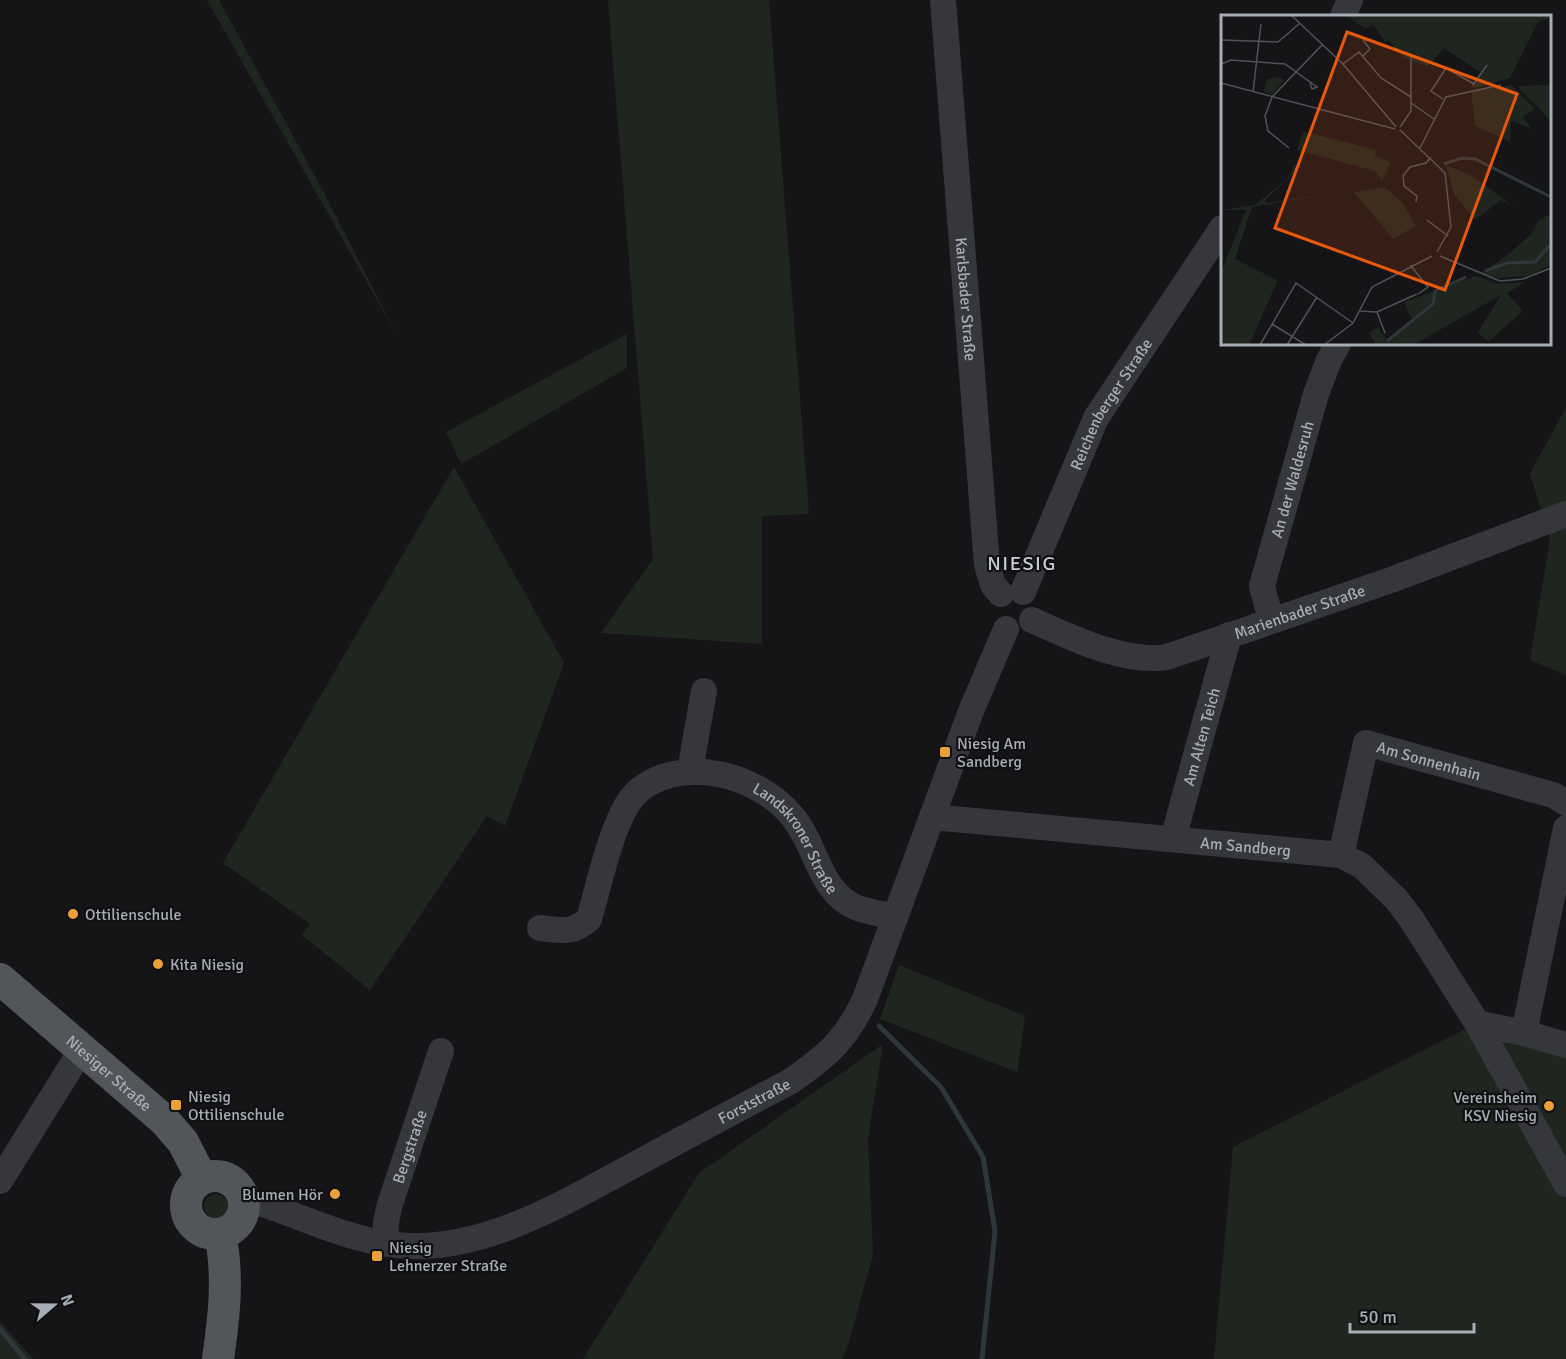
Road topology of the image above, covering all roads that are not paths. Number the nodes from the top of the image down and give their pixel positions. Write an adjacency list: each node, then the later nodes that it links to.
1 (943, 0): 7 (street, Karlsbader Straße)
2 (1350, 0): 3 (street)
3 (1343, 15)
4 (1221, 230): 7 (street, Reichenberger Straße)
5 (1337, 345): 9 (street, An der Waldesruh)
6 (1566, 514): 9 (street, Marienbader Straße)
7 (1012, 593): 8 (street); 10 (street)
8 (1032, 620): 10 (street); 11 (street, Marienbader Straße)
9 (1270, 620): 11 (street, Marienbader Straße)
10 (1006, 629): 15 (street, Forststraße)
11 (1229, 635): 17 (street, Am Alten Teich)
12 (704, 691): 13 (street)
13 (690, 771): 19 (street, Landskroner Straße); 20 (street, Landskroner Straße)
14 (1566, 803): 18 (street, Am Sonnenhain)
15 (932, 817): 17 (street, Am Sandberg); 19 (street, Forststraße)
16 (1566, 828): 23 (street)
17 (1173, 839): 18 (street, Am Sandberg)
18 (1341, 855): 22 (street, Am Sandberg)
19 (895, 917): 32 (street, Forststraße)
20 (540, 928)
21 (0, 979): 25 (main road, Niesiger Straße)
22 (1477, 1023): 23 (street); 29 (street, Am Sandberg)
23 (1524, 1033): 24 (street)
24 (1566, 1045)
25 (82, 1049): 27 (main road, Niesiger Straße); 28 (street)
26 (441, 1051): 32 (street, Bergstraße)
27 (202, 1179): 30 (main road); 31 (main road)
28 (0, 1181)
29 (1566, 1184)
30 (244, 1202): 31 (main road); 32 (street, Forststraße)
31 (220, 1234): 33 (main road)
32 (385, 1243)
33 (218, 1359)

